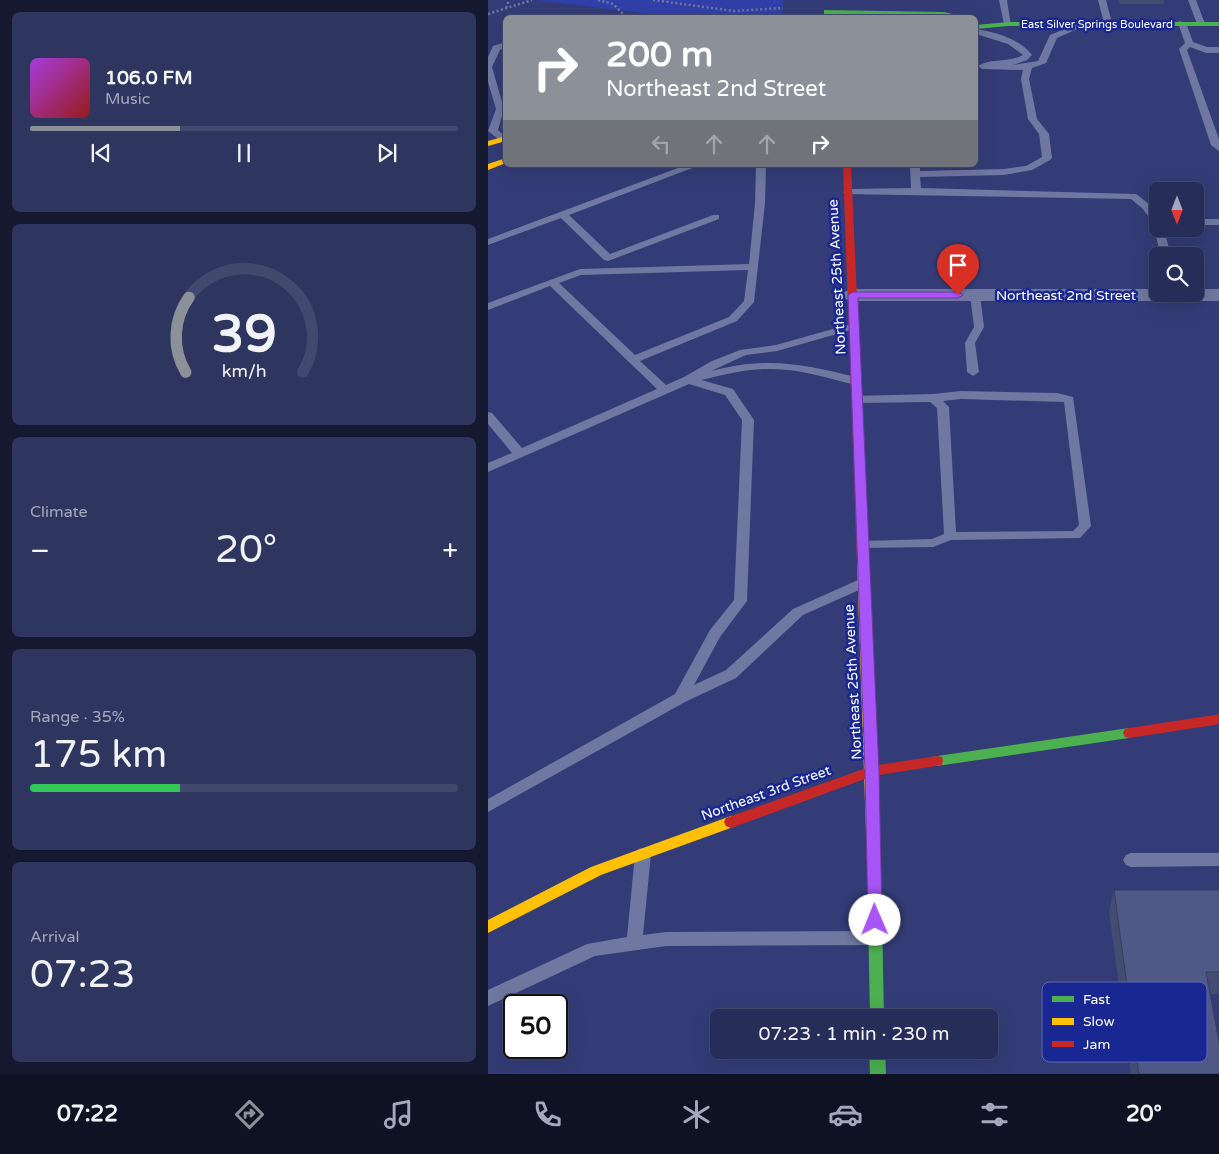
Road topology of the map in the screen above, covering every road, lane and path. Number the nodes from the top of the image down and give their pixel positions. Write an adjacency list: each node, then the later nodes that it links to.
1 (509, 0): 10 (path)
2 (532, 0): 10 (path)
3 (598, 0): 13 (path)
4 (653, 0): 9 (path)
5 (827, 0): 14 (main road)
6 (1003, 0): 19 (lane)
7 (1102, 0): 17 (lane)
8 (1192, 0): 21 (lane)
9 (676, 2): 11 (path)
10 (506, 8): 12 (path)
11 (783, 8)
12 (488, 14)
13 (624, 15)
14 (827, 15): 15 (main road)
15 (950, 15)
16 (978, 19): 19 (main road)
17 (1108, 23): 18 (main road, East Silver Springs Boulevard); 20 (main road, East Silver Springs Boulevard)
18 (1182, 23): 21 (main road, East Silver Springs Boulevard); 25 (lane)
19 (1008, 24): 20 (main road, East Silver Springs Boulevard); 23 (main road, East Silver Springs Boulevard)
20 (1081, 24): 31 (lane)
21 (1201, 24): 22 (main road, East Silver Springs Boulevard)
22 (1220, 24)
23 (978, 27)
24 (978, 33): 28 (lane)
25 (1189, 44): 27 (lane); 35 (lane)
26 (503, 45): 29 (lane)
27 (1220, 50)
28 (979, 66): 31 (lane)
29 (488, 67)
30 (488, 67): 32 (lane)
31 (1028, 67): 41 (lane)
32 (503, 137)
33 (503, 138): 34 (main road)
34 (488, 144)
35 (1220, 149)
36 (503, 161): 37 (main road)
37 (488, 166)
38 (690, 167): 45 (lane)
39 (760, 167): 51 (lane)
40 (846, 167): 43 (main road, Northeast 25th Avenue)
41 (915, 169): 42 (lane)
42 (916, 191): 43 (lane); 44 (lane)
43 (848, 192): 55 (main road, Northeast 25th Avenue)
44 (1149, 210)
45 (563, 215): 49 (lane); 50 (lane)
46 (716, 217): 50 (lane)
47 (1204, 222): 48 (lane)
48 (1220, 222)
49 (488, 242)
50 (608, 258): 52 (lane)
51 (754, 267): 52 (lane); 61 (lane)
52 (603, 272): 53 (lane)
53 (552, 282): 59 (lane); 61 (lane)
54 (1149, 294): 56 (street, Northeast 2nd Street)
55 (853, 295): 56 (street, Northeast 2nd Street); 60 (main road, Northeast 25th Avenue)
56 (975, 295): 62 (lane)
57 (1204, 295): 58 (street, Northeast 2nd Street)
58 (1220, 295)
59 (488, 307)
60 (854, 326): 63 (lane); 64 (main road, Northeast 25th Avenue)
61 (633, 360): 65 (lane)
62 (972, 372)
63 (688, 380): 64 (lane); 65 (lane); 74 (lane)
64 (856, 381): 67 (main road, Northeast 25th Avenue)
65 (664, 390): 69 (lane)
66 (933, 398): 67 (lane); 71 (lane); 71 (lane)
67 (857, 399): 72 (main road, Northeast 25th Avenue)
68 (488, 416): 69 (lane)
69 (520, 454): 70 (lane)
70 (488, 468)
71 (950, 536): 72 (lane)
72 (862, 545): 73 (main road, Northeast 25th Avenue)
73 (863, 583): 74 (lane); 76 (main road, Northeast 25th Avenue)
74 (680, 698): 77 (lane)
75 (1220, 719): 76 (main road, Northeast 3rd Street)
76 (872, 771): 78 (main road, Northeast 3rd Street); 82 (main road, Northeast 25th Avenue)
77 (488, 806)
78 (643, 854): 81 (main road, Northeast 3rd Street); 83 (lane)
79 (1220, 859): 80 (lane)
80 (1131, 860)
81 (488, 927)
82 (875, 938): 83 (lane); 85 (main road, Northeast 25th Avenue)
83 (634, 942): 84 (lane)
84 (488, 998)
85 (877, 1009)
86 (878, 1059): 87 (main road)
87 (878, 1074)

